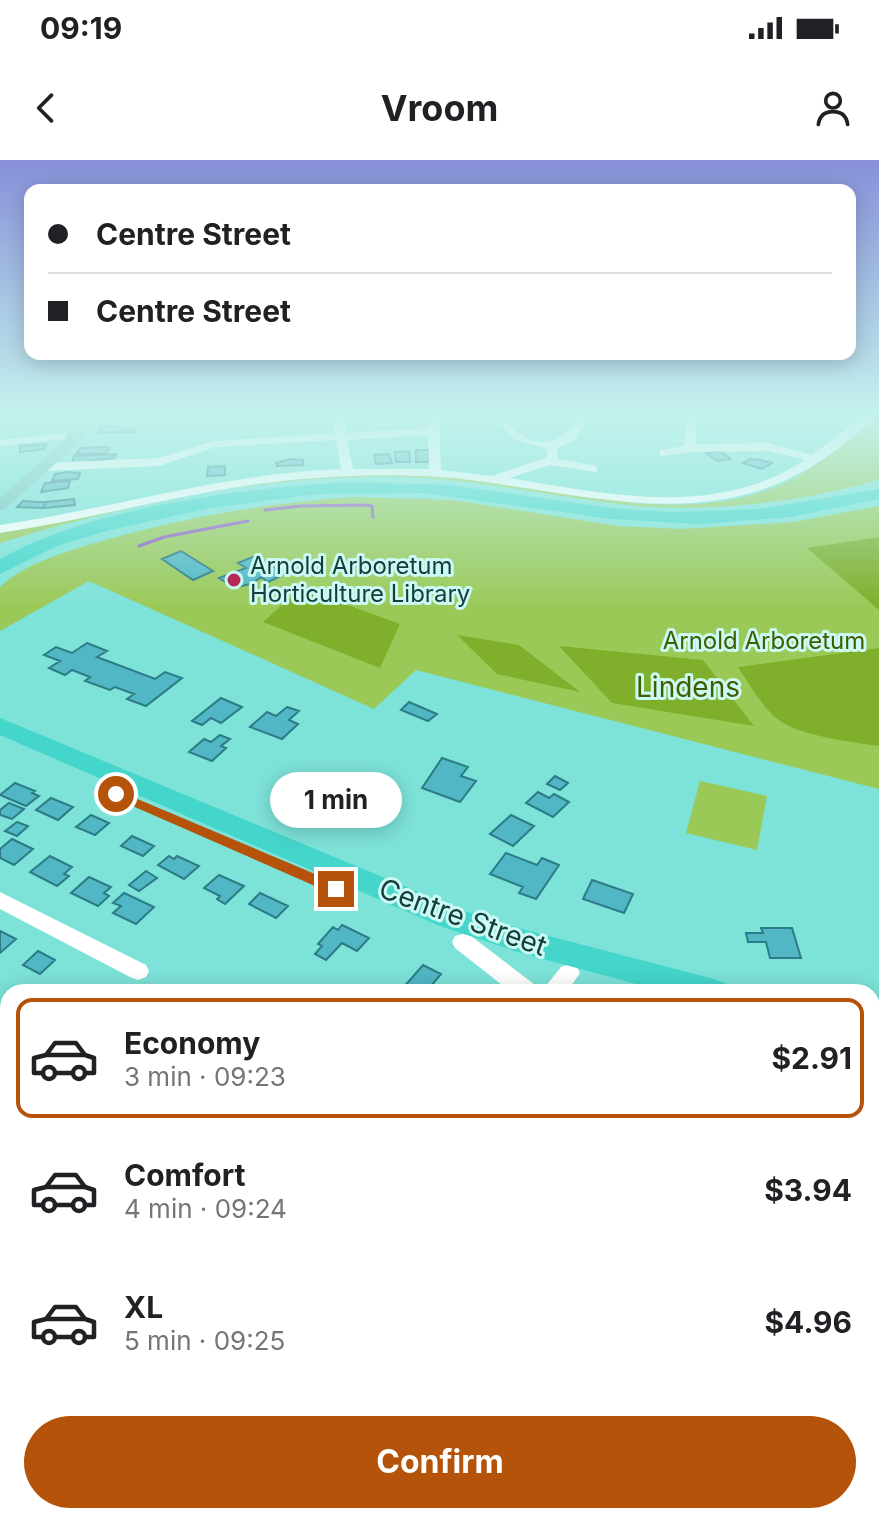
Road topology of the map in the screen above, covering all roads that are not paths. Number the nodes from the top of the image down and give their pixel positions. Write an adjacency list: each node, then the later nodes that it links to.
1 (26, 480): 6 (main road)
2 (263, 480): 9 (street)
3 (493, 480): 4 (street)
4 (775, 480)
5 (879, 485): 12 (highway)
6 (8, 492): 8 (main road)
7 (879, 494): 13 (highway)
8 (0, 506)
9 (54, 521): 10 (street); 11 (street)
10 (0, 523)
11 (0, 529)
12 (0, 546)
13 (0, 568)
14 (0, 726): 21 (highway, Centre Street)
15 (0, 747): 17 (highway, Centre Street)
16 (0, 900): 18 (street)
17 (463, 942): 19 (highway, Centre Street); 20 (street)
18 (138, 971)
19 (561, 983)
20 (517, 984)
21 (684, 984)

